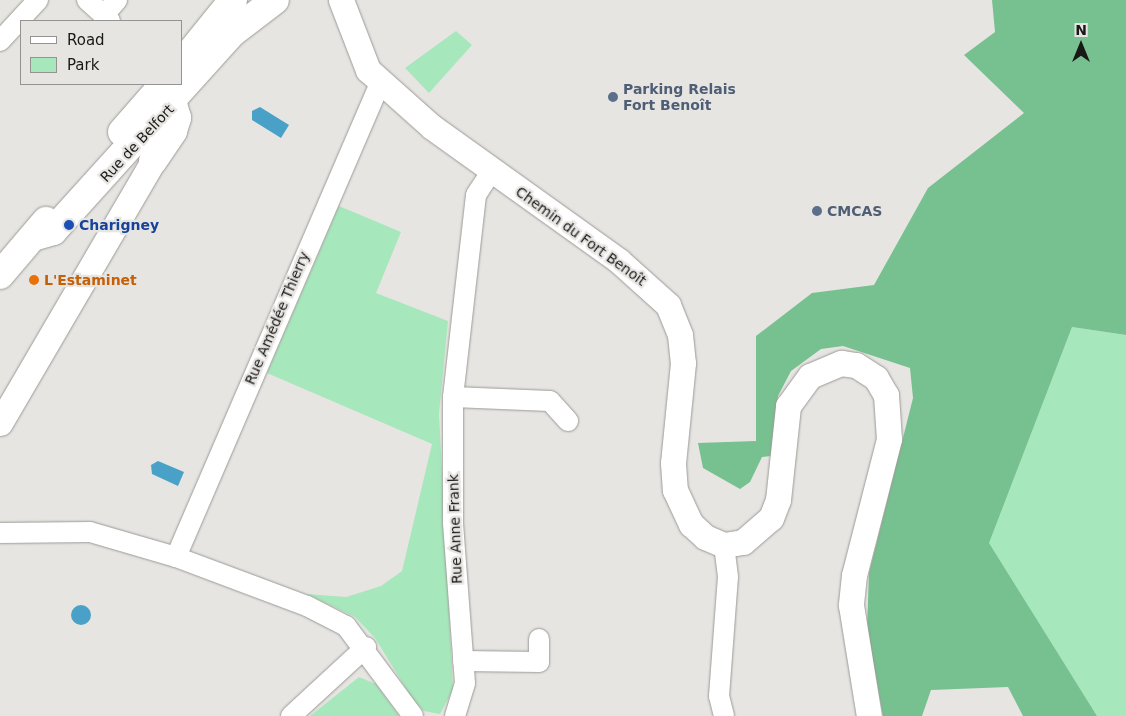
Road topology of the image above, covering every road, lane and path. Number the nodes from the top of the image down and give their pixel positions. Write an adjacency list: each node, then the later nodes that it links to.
1 (38, 0): 8 (street)
2 (87, 0): 7 (street)
3 (117, 0): 7 (street)
4 (233, 0): 9 (main road)
5 (275, 0): 10 (main road, Rue de Belfort)
6 (341, 0): 11 (street, Chemin du Fort Benoît)
7 (107, 18)
8 (0, 41)
9 (182, 62)
10 (182, 78)
11 (381, 81): 14 (street, Chemin du Fort Benoît); 22 (street, Rue Amédée Thierry)
12 (169, 90): 13 (main road, Rue de Belfort); 15 (main road, Rue de Belfort)
13 (143, 153): 15 (main road, Rue de Belfort); 19 (street)
14 (491, 172): 17 (street, Rue Anne Frank); 21 (street, Chemin du Fort Benoît)
15 (36, 236): 16 (main road, Rue de Belfort)
16 (0, 274)
17 (453, 398): 18 (street); 25 (street, Rue Anne Frank)
18 (568, 421)
19 (0, 423)
20 (0, 533): 22 (street)
21 (724, 544): 29 (street); 30 (street)
22 (176, 556): 24 (street)
23 (539, 639): 25 (street)
24 (366, 647): 26 (street); 27 (street)
25 (463, 661): 28 (street, Rue Anne Frank)
26 (291, 716)
27 (413, 716)
28 (455, 716)
29 (724, 716)
30 (869, 716)

